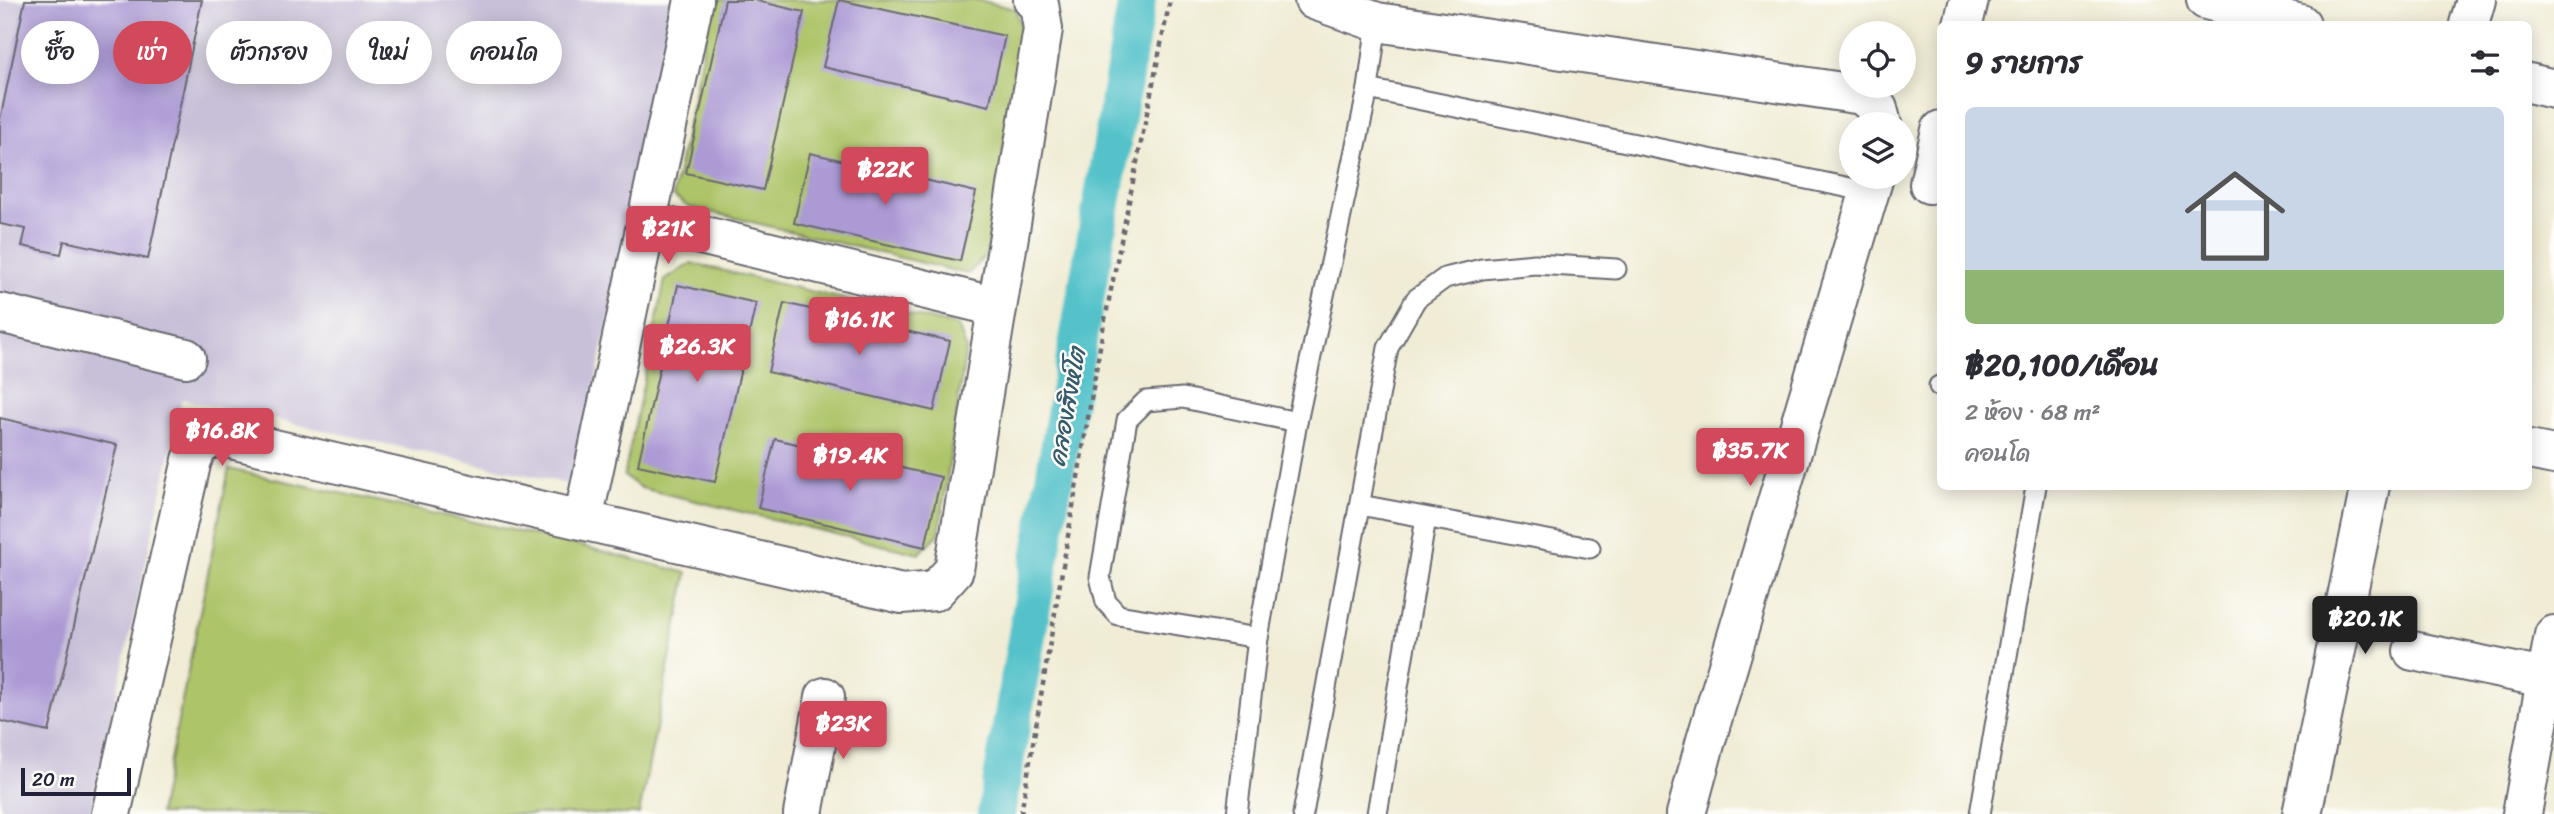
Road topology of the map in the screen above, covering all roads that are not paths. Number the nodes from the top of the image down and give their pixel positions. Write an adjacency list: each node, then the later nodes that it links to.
1 (694, 0): 20 (street)
2 (1033, 0): 22 (street)
3 (1314, 0): 11 (street)
4 (1969, 0): 7 (street)
5 (2206, 0): 8 (street); 9 (street)
6 (2476, 0): 10 (street)
7 (1965, 21)
8 (2201, 21)
9 (2289, 21)
10 (2470, 21)
11 (1377, 22): 13 (lane); 15 (street)
12 (2532, 84): 14 (street)
13 (1368, 89): 17 (lane); 25 (lane)
14 (2554, 89)
15 (1879, 112)
16 (1937, 148): 18 (street)
17 (1839, 179)
18 (1929, 184)
19 (1871, 189): 44 (street)
20 (647, 222): 22 (street); 32 (street)
21 (1616, 269): 30 (lane)
22 (998, 307): 32 (street)
23 (0, 313): 24 (street)
24 (186, 358)
25 (1297, 422): 35 (lane); 35 (lane)
26 (2532, 450): 27 (street)
27 (2554, 454)
28 (2035, 490): 45 (lane)
29 (2369, 490): 46 (street)
30 (1360, 505): 31 (lane); 42 (lane)
31 (1426, 518): 33 (lane); 43 (lane)
32 (583, 520): 39 (street)
33 (1590, 548)
34 (2554, 635): 37 (street)
35 (1258, 638): 41 (lane)
36 (2413, 651): 37 (street)
37 (2550, 679): 47 (street)
38 (825, 697): 40 (street)
39 (111, 814)
40 (803, 814)
41 (1237, 814)
42 (1303, 814)
43 (1377, 814)
44 (1686, 814)
45 (1980, 814)
46 (2302, 814)
47 (2522, 814)

